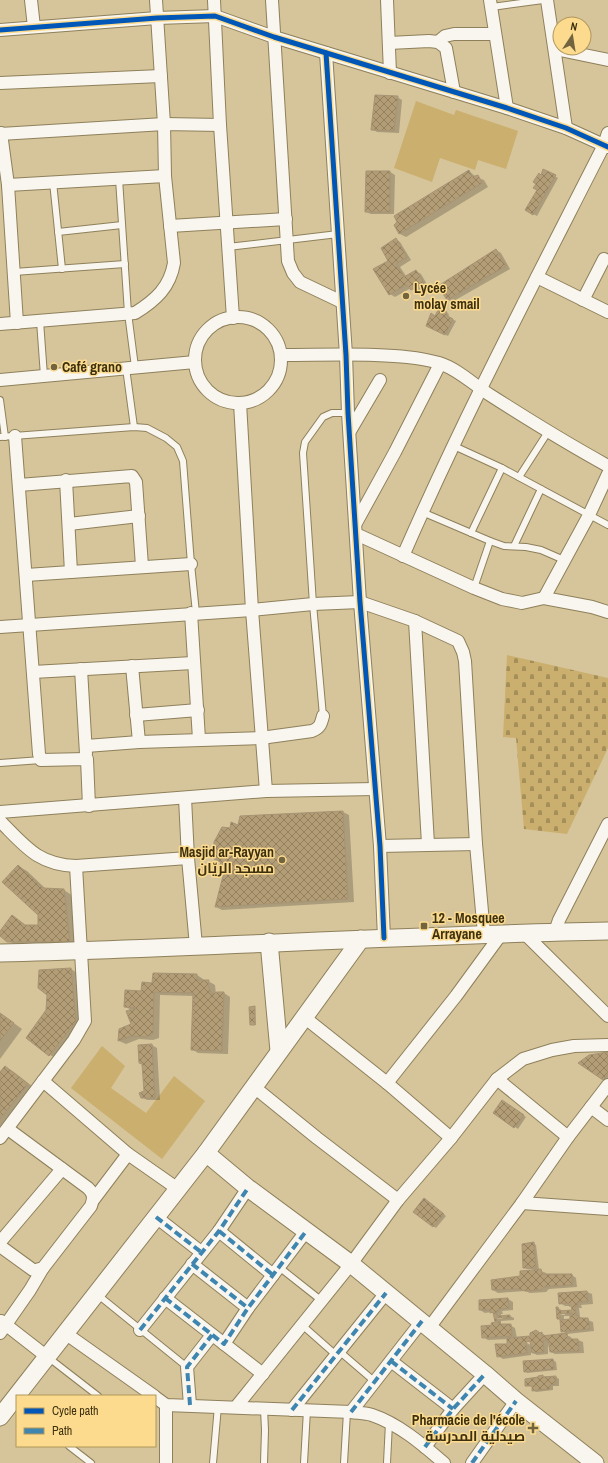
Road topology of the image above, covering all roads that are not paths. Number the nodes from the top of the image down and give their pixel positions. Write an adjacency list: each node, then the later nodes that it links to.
1 (31, 0): 11 (street)
2 (156, 0): 10 (street)
3 (214, 0): 9 (street)
4 (272, 0): 15 (street)
5 (387, 0): 17 (street)
6 (543, 0): 8 (lane)
7 (547, 0): 13 (street)
8 (491, 4): 14 (street)
9 (215, 16): 10 (street); 15 (street); 28 (street)
10 (157, 18): 11 (street); 23 (street)
11 (34, 27): 12 (street)
12 (0, 30)
13 (552, 31)
14 (495, 34): 16 (street); 26 (street)
15 (274, 37): 18 (street); 37 (street)
16 (438, 42): 17 (street); 25 (street)
17 (389, 43): 22 (street)
18 (326, 53): 22 (street); 42 (street)
19 (556, 56): 29 (street)
20 (589, 56): 21 (street)
21 (608, 60)
22 (390, 73): 25 (street)
23 (161, 76): 24 (street); 27 (street)
24 (0, 83)
25 (454, 92): 26 (street)
26 (507, 108): 29 (street)
27 (164, 124): 28 (street); 31 (street); 33 (street)
28 (220, 125): 38 (street)
29 (566, 128): 32 (street)
30 (608, 133): 32 (street)
31 (0, 134): 36 (street)
32 (606, 146): 49 (street)
33 (165, 176): 34 (street); 40 (street)
34 (119, 179): 35 (street); 39 (lane)
35 (53, 182): 36 (street); 41 (lane)
36 (8, 185): 48 (street)
37 (286, 219): 38 (street); 43 (street)
38 (226, 222): 40 (street); 44 (street)
39 (122, 225): 41 (lane); 46 (lane)
40 (170, 226): 53 (street)
41 (58, 232): 47 (lane)
42 (338, 234): 43 (lane); 51 (street)
43 (287, 241): 44 (lane); 51 (street)
44 (228, 247): 54 (street)
45 (607, 257): 50 (street)
46 (125, 264): 47 (lane); 53 (lane)
47 (62, 269): 48 (lane)
48 (14, 272): 56 (street)
49 (537, 277): 50 (street); 66 (street)
50 (584, 300): 52 (street)
51 (342, 302): 58 (street)
52 (608, 312)
53 (128, 313): 55 (street); 62 (lane)
54 (233, 318): 59 (street); 60 (street)
55 (40, 321): 56 (street); 63 (lane)
56 (17, 323): 57 (street)
57 (0, 324)
58 (346, 354): 59 (street); 61 (street); 69 (street)
59 (281, 355): 68 (street)
60 (195, 362): 62 (street); 68 (street)
61 (440, 364): 66 (street); 87 (street)
62 (130, 368): 63 (street); 70 (lane)
63 (44, 376): 64 (street)
64 (0, 380)
65 (380, 380): 71 (street)
66 (480, 389): 72 (street); 74 (street)
67 (0, 400): 73 (lane)
68 (240, 402): 101 (street)
69 (348, 413): 71 (street); 100 (lane)
70 (134, 428): 73 (lane); 93 (lane)
71 (350, 431): 87 (street)
72 (548, 432): 75 (street); 78 (lane)
73 (7, 437): 80 (street)
74 (454, 446): 76 (lane); 82 (street)
75 (608, 466)
76 (502, 468): 78 (lane); 88 (lane)
77 (608, 474): 83 (street)
78 (519, 477): 81 (lane)
79 (66, 480): 80 (street); 84 (street); 85 (street)
80 (19, 485): 96 (street)
81 (541, 489): 83 (lane); 90 (lane)
82 (422, 512): 88 (lane); 91 (street)
83 (588, 515): 86 (lane); 92 (street)
84 (139, 516): 85 (street); 94 (street)
85 (68, 524): 95 (street)
86 (608, 525)
87 (356, 529): 91 (street); 99 (street)
88 (471, 533): 89 (lane)
89 (490, 541): 90 (lane); 97 (lane)
90 (514, 546): 92 (lane)
91 (403, 556): 97 (street)
92 (564, 560): 98 (street)
93 (191, 564): 94 (street); 103 (lane)
94 (142, 566): 95 (street)
95 (71, 572): 96 (street)
96 (26, 575): 105 (street)
97 (474, 588): 98 (street)
98 (544, 598): 102 (street)
99 (360, 602): 100 (street); 104 (street); 121 (street)
100 (313, 604): 101 (street); 113 (lane)
101 (252, 610): 103 (street); 114 (street)
102 (608, 612)
103 (194, 613): 105 (street); 107 (street)
104 (415, 621): 129 (street); 130 (street)
105 (30, 625): 106 (street); 110 (street)
106 (0, 627)
107 (193, 663): 108 (street); 111 (street)
108 (132, 666): 109 (street); 112 (street)
109 (81, 669): 110 (street); 117 (street)
110 (33, 672): 119 (street)
111 (198, 710): 112 (street); 115 (street)
112 (136, 715): 116 (street)
113 (323, 716): 114 (street)
114 (261, 738): 115 (street); 122 (street)
115 (199, 739): 116 (street)
116 (138, 742): 117 (street)
117 (86, 746): 118 (street)
118 (87, 759): 119 (street); 124 (street)
119 (41, 760): 120 (lane)
120 (0, 763)
121 (375, 789): 122 (street); 131 (street)
122 (266, 791): 123 (street)
123 (184, 798): 124 (street); 132 (street)
124 (89, 806): 125 (street)
125 (0, 812)
126 (0, 821): 133 (street)
127 (608, 824): 128 (street)
128 (605, 838): 135 (street)
129 (428, 844): 130 (street); 131 (street)
130 (476, 844): 138 (street)
131 (380, 846): 140 (street)
132 (188, 858): 133 (street); 142 (street)
133 (76, 866): 143 (street)
134 (608, 931): 135 (street)
135 (555, 932): 137 (street)
136 (502, 933): 137 (street); 138 (street); 151 (street)
137 (524, 933): 145 (street)
138 (484, 934): 140 (street)
139 (361, 938): 140 (street); 141 (street); 146 (street)
140 (384, 938)
141 (269, 942): 142 (street); 148 (street)
142 (196, 946): 143 (street)
143 (81, 951): 144 (street); 150 (street)
144 (0, 954)
145 (608, 1016)
146 (304, 1017): 148 (street); 151 (street)
147 (608, 1045): 149 (street)
148 (279, 1051): 153 (street)
149 (497, 1079): 157 (street); 158 (street)
150 (43, 1081): 156 (street); 160 (street)
151 (387, 1083): 158 (street)
152 (608, 1085): 154 (street)
153 (254, 1087): 159 (street); 165 (street)
154 (591, 1107): 155 (street); 157 (street)
155 (608, 1120)
156 (4, 1133): 161 (street)
157 (568, 1137): 166 (street)
158 (451, 1138): 165 (street)
159 (206, 1153): 162 (street); 163 (street)
160 (128, 1154): 163 (street); 164 (street)
161 (62, 1169): 164 (street); 171 (street)
162 (248, 1188): 169 (street); 170 (street)
163 (178, 1189): 168 (street)
164 (94, 1199): 176 (street)
165 (398, 1200): 175 (street)
166 (522, 1203): 167 (street); 183 (street)
167 (608, 1209)
168 (156, 1216): 173 (street); 179 (street)
169 (307, 1230): 175 (street); 177 (street)
170 (219, 1231): 173 (street); 177 (street)
171 (0, 1242)
172 (0, 1246): 176 (street)
173 (201, 1252): 174 (street)
174 (192, 1264): 180 (street); 182 (street)
175 (352, 1264): 178 (street); 181 (street)
176 (43, 1268): 185 (street)
177 (276, 1271): 181 (lane); 182 (street)
178 (386, 1293): 183 (street); 190 (street)
179 (96, 1294): 186 (lane); 187 (street)
180 (165, 1298): 186 (street); 188 (street)
181 (322, 1301): 184 (street)
182 (248, 1308): 189 (street)
183 (425, 1324): 192 (street); 195 (street)
184 (302, 1325): 190 (lane); 194 (street)
185 (2, 1326): 191 (street)
186 (140, 1330): 193 (lane)
187 (65, 1333): 191 (street); 199 (street)
188 (212, 1335): 189 (street); 193 (street)
189 (224, 1344): 194 (street)
190 (337, 1353): 196 (lane); 209 (street)
191 (46, 1356): 197 (street); 198 (lane)
192 (391, 1361): 196 (street); 208 (street)
193 (187, 1367): 204 (street)
194 (262, 1374): 206 (street)
195 (485, 1374): 201 (street); 208 (street)
196 (374, 1381): 211 (street)
197 (20, 1395)
198 (97, 1395)
199 (153, 1395)
200 (156, 1398): 203 (street)
201 (516, 1401): 224 (street); 225 (street)
202 (14, 1404): 212 (street)
203 (166, 1405): 204 (street); 217 (street)
204 (190, 1405): 205 (street)
205 (218, 1406): 206 (street); 218 (lane)
206 (236, 1407): 207 (street)
207 (264, 1409): 209 (street); 219 (lane)
208 (453, 1409): 215 (street)
209 (292, 1410): 210 (street)
210 (307, 1410): 211 (street); 220 (lane)
211 (349, 1412): 213 (street); 221 (lane)
212 (0, 1417)
213 (389, 1423): 215 (street); 222 (lane)
214 (70, 1447): 216 (lane)
215 (425, 1447): 223 (street)
216 (91, 1463)
217 (166, 1463)
218 (213, 1463)
219 (264, 1463)
220 (304, 1463)
221 (344, 1463)
222 (387, 1463)
223 (444, 1463)
224 (472, 1463)
225 (595, 1463)

